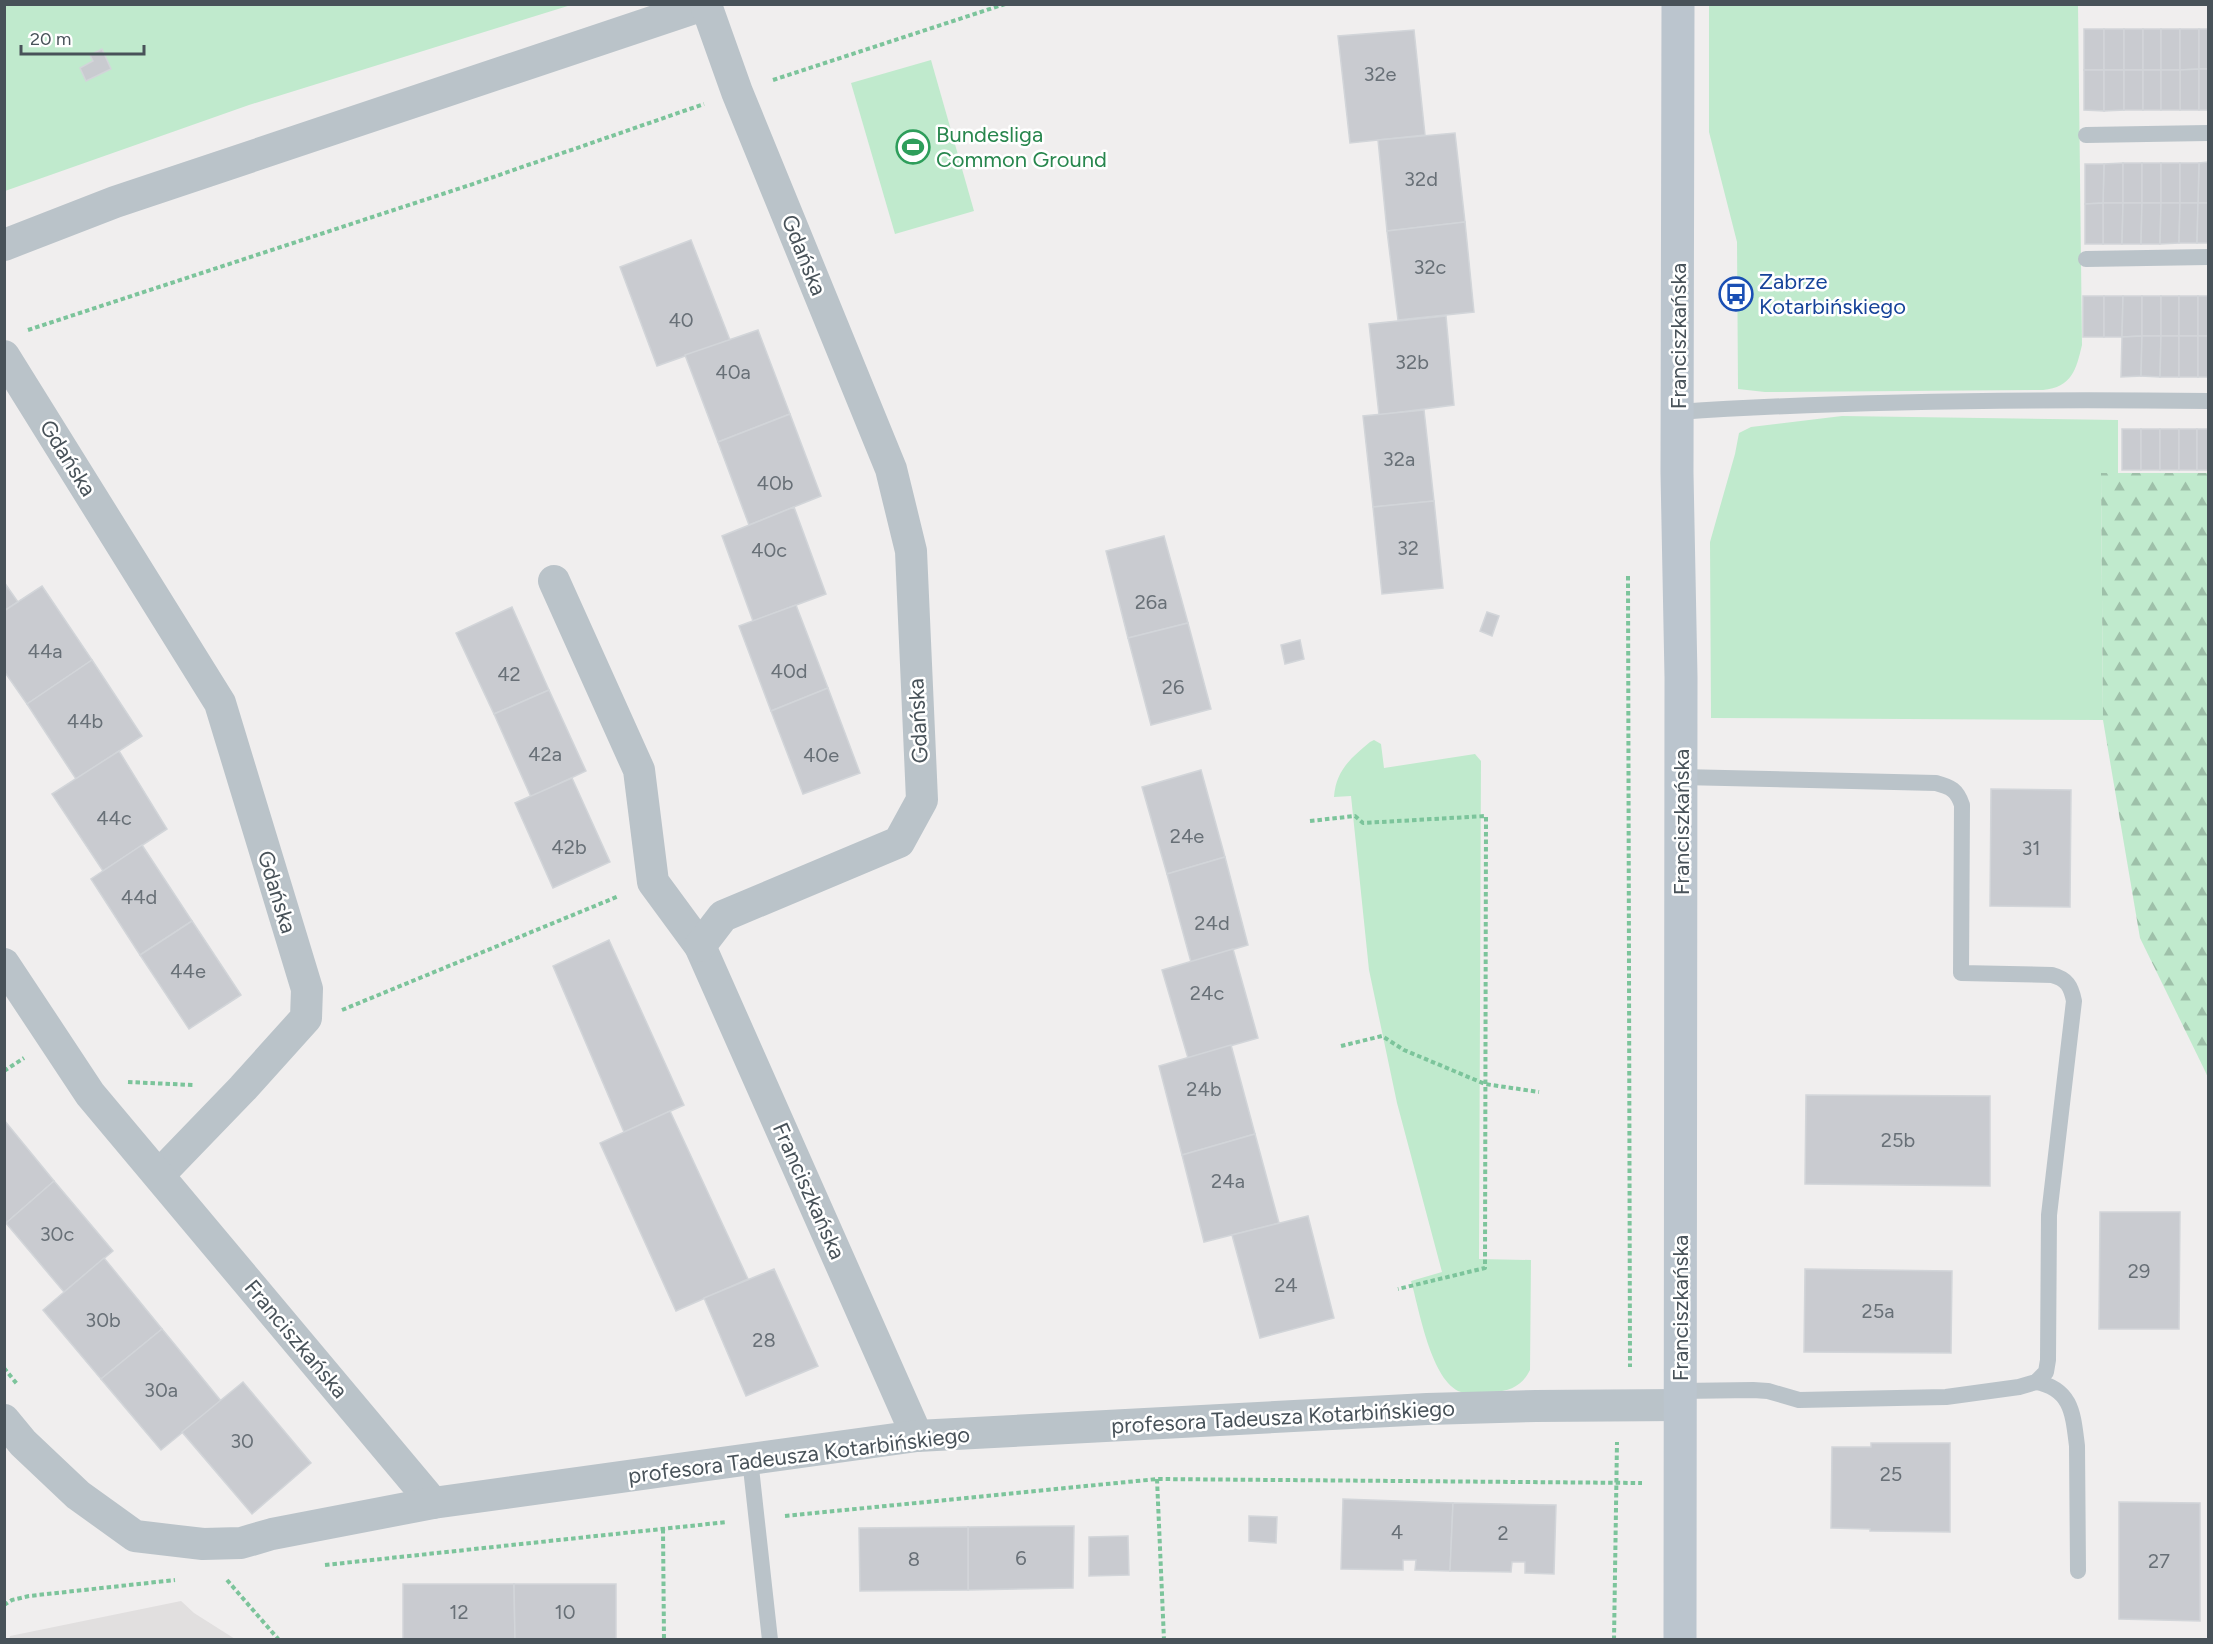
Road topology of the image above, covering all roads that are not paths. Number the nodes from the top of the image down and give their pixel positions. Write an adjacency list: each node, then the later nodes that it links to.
1 (1678, 4): 11 (street, Franciszkańska)
2 (706, 5): 3 (street, Gdańska); 14 (street, Gdańska)
3 (654, 13): 6 (street, Gdańska)
4 (2208, 133): 5 (lane)
5 (2086, 135)
6 (4, 244)
7 (2208, 258): 8 (lane)
8 (2086, 260)
9 (4, 356): 16 (street, Gdańska)
10 (2208, 401): 11 (lane)
11 (1678, 412): 13 (street, Franciszkańska)
12 (554, 581): 14 (street)
13 (1681, 777): 17 (lane); 18 (street, Franciszkańska)
14 (700, 946): 20 (street, Franciszkańska)
15 (4, 964): 16 (street)
16 (159, 1175): 22 (street, Franciszkańska)
17 (2036, 1382): 18 (lane); 23 (lane)
18 (1680, 1398): 20 (street, profesora Tadeusza Kotarbińskiego); 25 (street, Franciszkańska)
19 (4, 1420): 22 (street, profesora Tadeusza Kotarbińskiego)
20 (918, 1436): 21 (street, profesora Tadeusza Kotarbińskiego)
21 (750, 1459): 22 (street, profesora Tadeusza Kotarbińskiego); 24 (lane)
22 (433, 1503)
23 (2078, 1571)
24 (770, 1640)
25 (1680, 1640)

